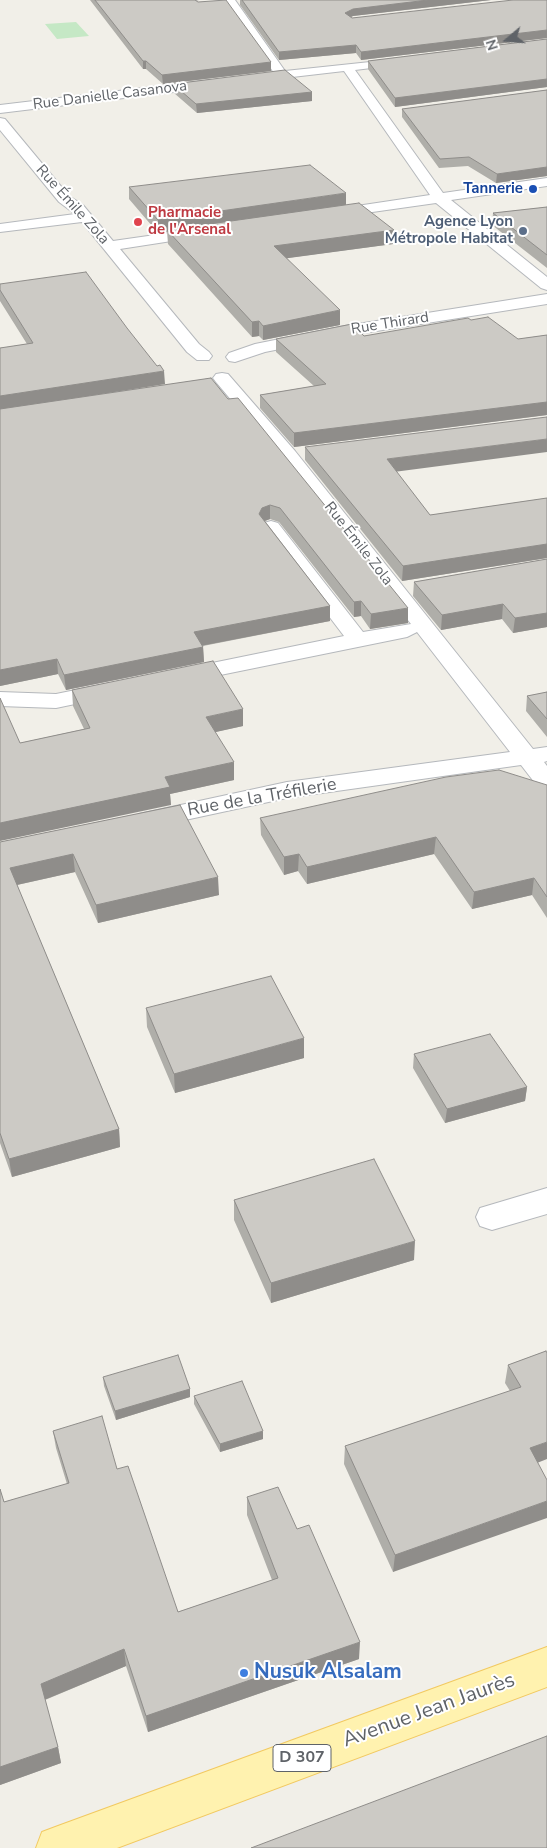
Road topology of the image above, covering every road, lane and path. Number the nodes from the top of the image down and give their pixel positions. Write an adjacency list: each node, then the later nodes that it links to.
1 (242, 0): 4 (street)
2 (414, 59): 3 (street)
3 (347, 67): 4 (street); 9 (street)
4 (282, 75): 5 (street)
5 (243, 80)
6 (223, 82): 7 (street, Rue Danielle Casanova)
7 (0, 109)
8 (399, 112): 9 (street)
9 (380, 114): 12 (street)
10 (0, 122): 14 (street, Rue Émile Zola)
11 (547, 182): 12 (street)
12 (439, 198): 13 (street); 18 (street)
13 (318, 216)
14 (85, 217): 15 (street); 17 (street, Rue Émile Zola)
15 (0, 228)
16 (220, 230): 17 (street)
17 (109, 246): 20 (street, Rue Émile Zola)
18 (547, 285)
19 (547, 298): 20 (street, Rue Thirard)
20 (235, 357): 23 (street, Rue Émile Zola)
21 (271, 527): 25 (street)
22 (418, 587): 23 (street)
23 (394, 591): 29 (street, Rue Émile Zola)
24 (407, 630): 25 (street)
25 (358, 640): 26 (street)
26 (163, 680)
27 (134, 686): 28 (street)
28 (0, 699)
29 (537, 756): 30 (street, Rue Émile Zola); 31 (street, Rue de la Tréfilerie)
30 (547, 782)
31 (124, 825)
32 (547, 1201): 33 (street)
33 (492, 1217)
34 (547, 1667): 35 (main road, Avenue Jean Jaurès / D 307)
35 (58, 1848)

